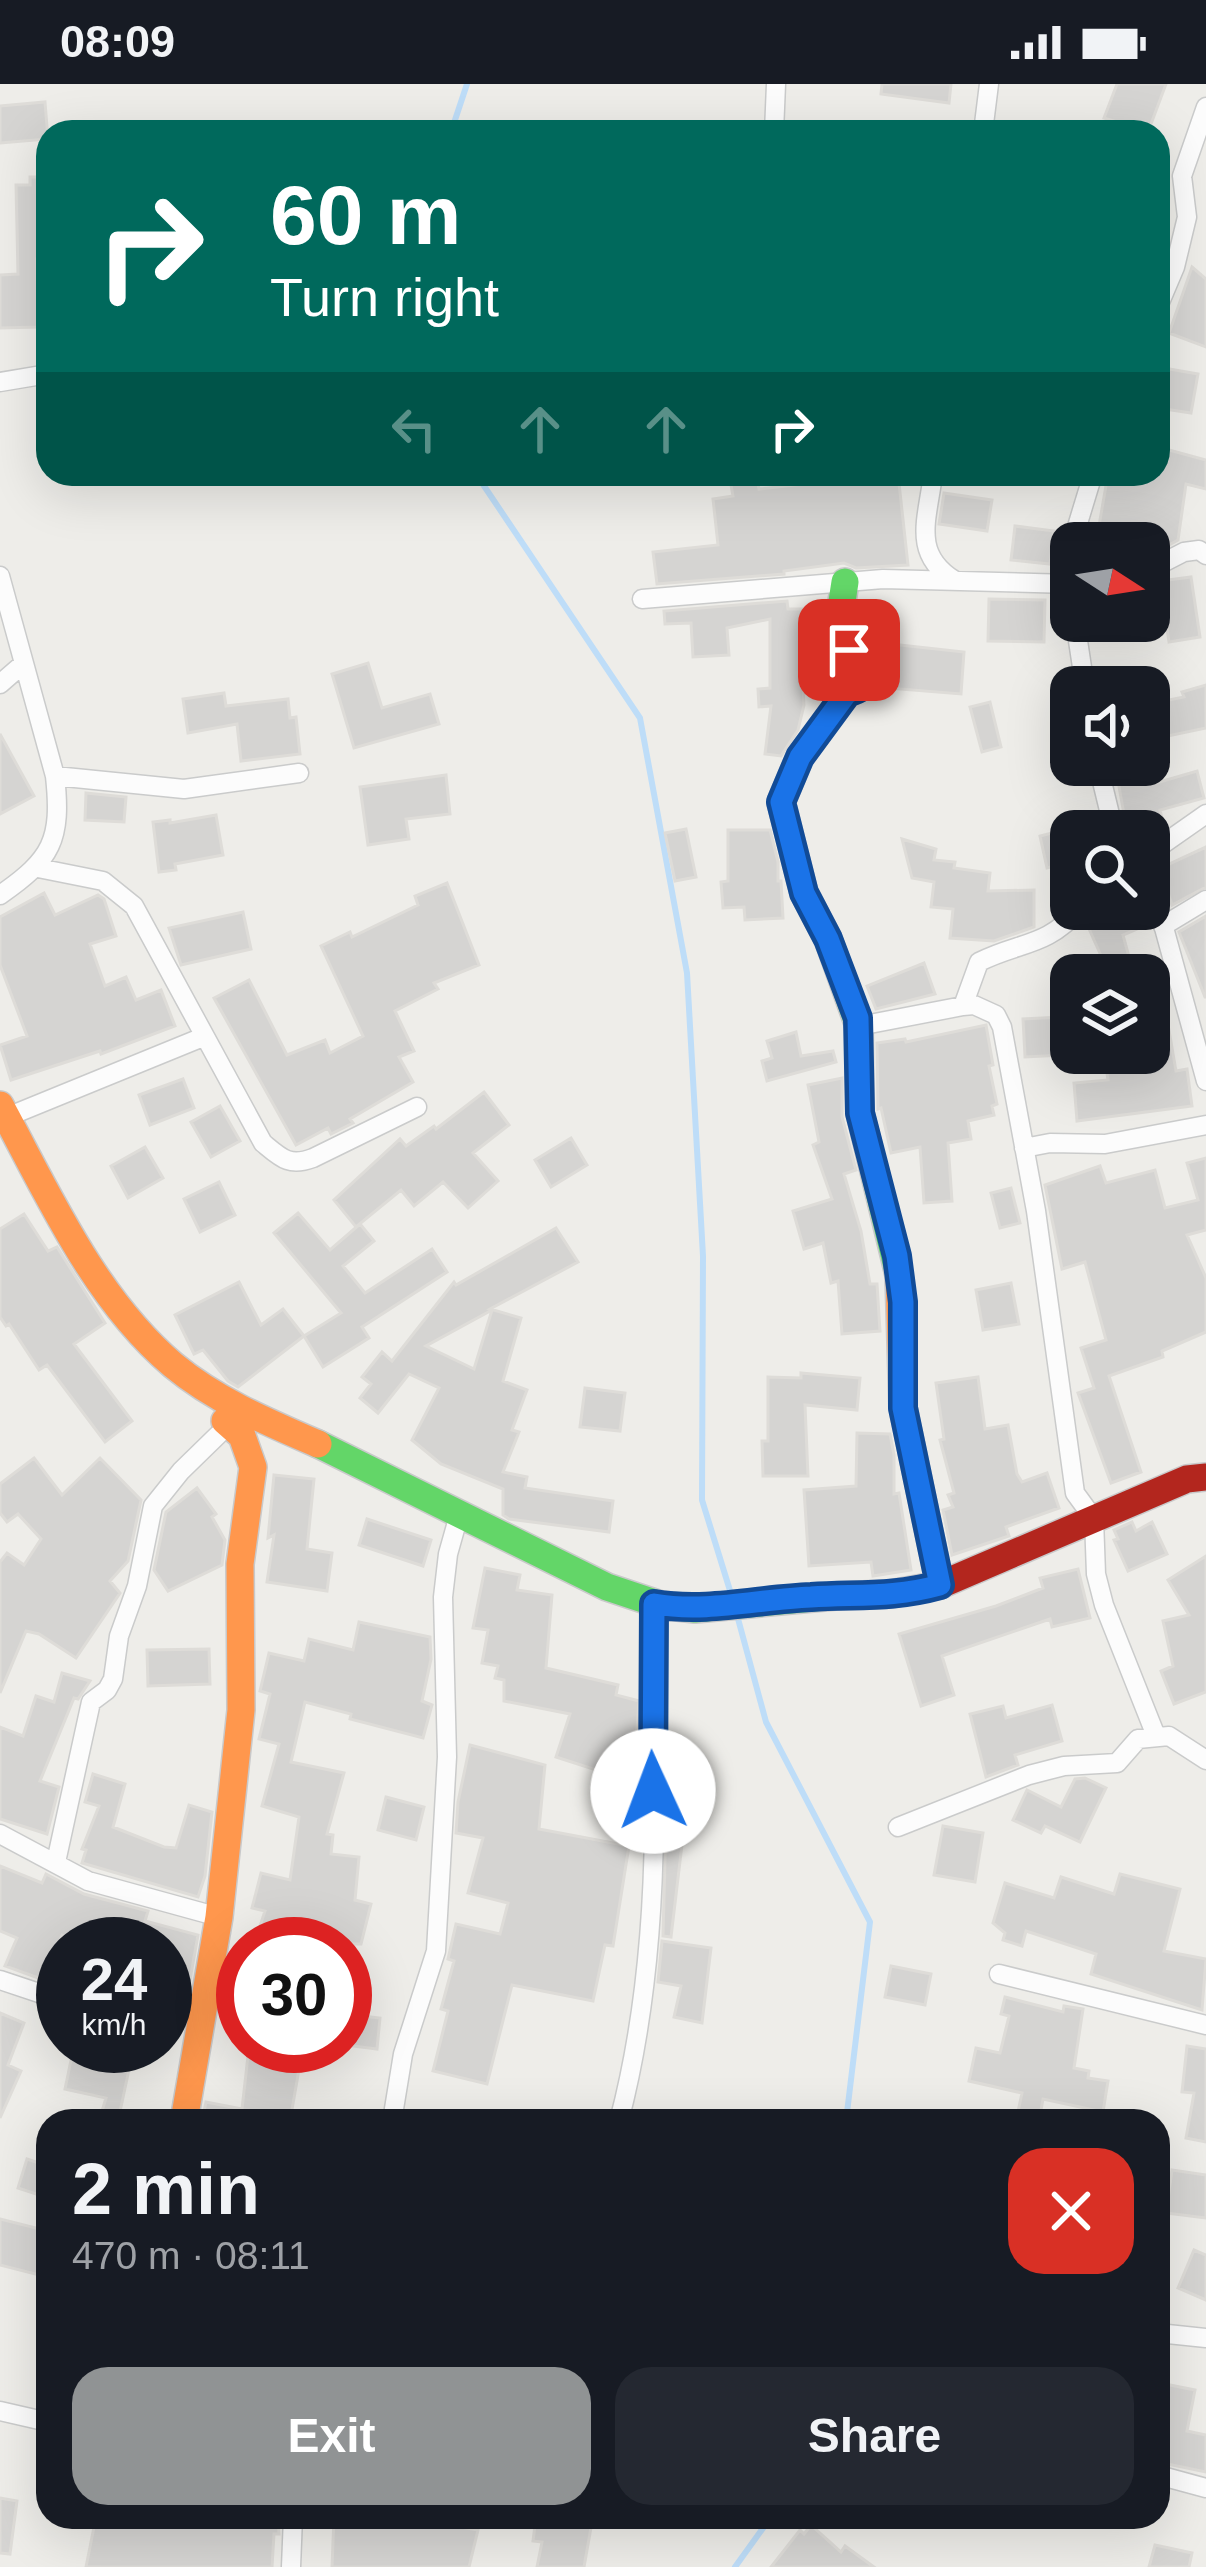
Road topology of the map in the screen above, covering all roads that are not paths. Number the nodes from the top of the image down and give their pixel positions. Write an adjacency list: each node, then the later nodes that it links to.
1 (776, 84): 4 (street)
2 (988, 84): 5 (street)
3 (1206, 107): 6 (street)
4 (774, 120)
5 (984, 120)
6 (1196, 205): 7 (street)
7 (1170, 279)
8 (36, 376): 9 (street)
9 (0, 382)
10 (932, 486): 16 (street)
11 (1090, 486): 12 (street)
12 (1079, 522)
13 (1206, 555): 14 (street)
14 (1170, 559)
15 (0, 576): 20 (street)
16 (954, 580): 17 (street); 18 (street)
17 (845, 582): 19 (street); 33 (street)
18 (1050, 587)
19 (642, 599)
20 (22, 664): 21 (street); 23 (street)
21 (0, 684)
22 (299, 773): 23 (street)
23 (55, 776): 26 (street)
24 (1206, 814): 25 (street)
25 (1170, 839)
26 (38, 868): 27 (street); 34 (street)
27 (0, 895)
28 (1206, 900): 29 (street)
29 (1170, 922)
30 (1054, 930): 32 (street)
31 (1164, 930): 35 (street)
32 (963, 1006): 33 (street); 39 (street)
33 (859, 1026): 44 (street)
34 (203, 1037): 36 (street); 37 (street)
35 (1206, 1081)
36 (417, 1107)
37 (3, 1111): 40 (street)
38 (1206, 1125): 39 (street)
39 (1024, 1148): 43 (street)
40 (227, 1411): 42 (street); 50 (street); 51 (street)
41 (1206, 1477): 43 (street)
42 (459, 1515): 45 (street); 58 (street)
43 (1094, 1519): 44 (street); 46 (street)
44 (940, 1585): 45 (street)
45 (654, 1604): 59 (street)
46 (1156, 1736): 47 (street); 48 (street)
47 (1206, 1760)
48 (898, 1827)
49 (0, 1834): 50 (street)
50 (56, 1862): 51 (street)
51 (219, 1917)
52 (216, 1934): 57 (street)
53 (999, 1974): 56 (street)
54 (0, 1980): 55 (street)
55 (36, 1992)
56 (1206, 2025)
57 (186, 2109)
58 (394, 2109)
59 (622, 2109)
60 (1170, 2334): 61 (street)
61 (1206, 2338)
62 (0, 2411): 63 (street)
63 (36, 2419)
64 (1170, 2478): 65 (street)
65 (1206, 2488)
66 (292, 2529): 67 (street)
67 (290, 2567)

